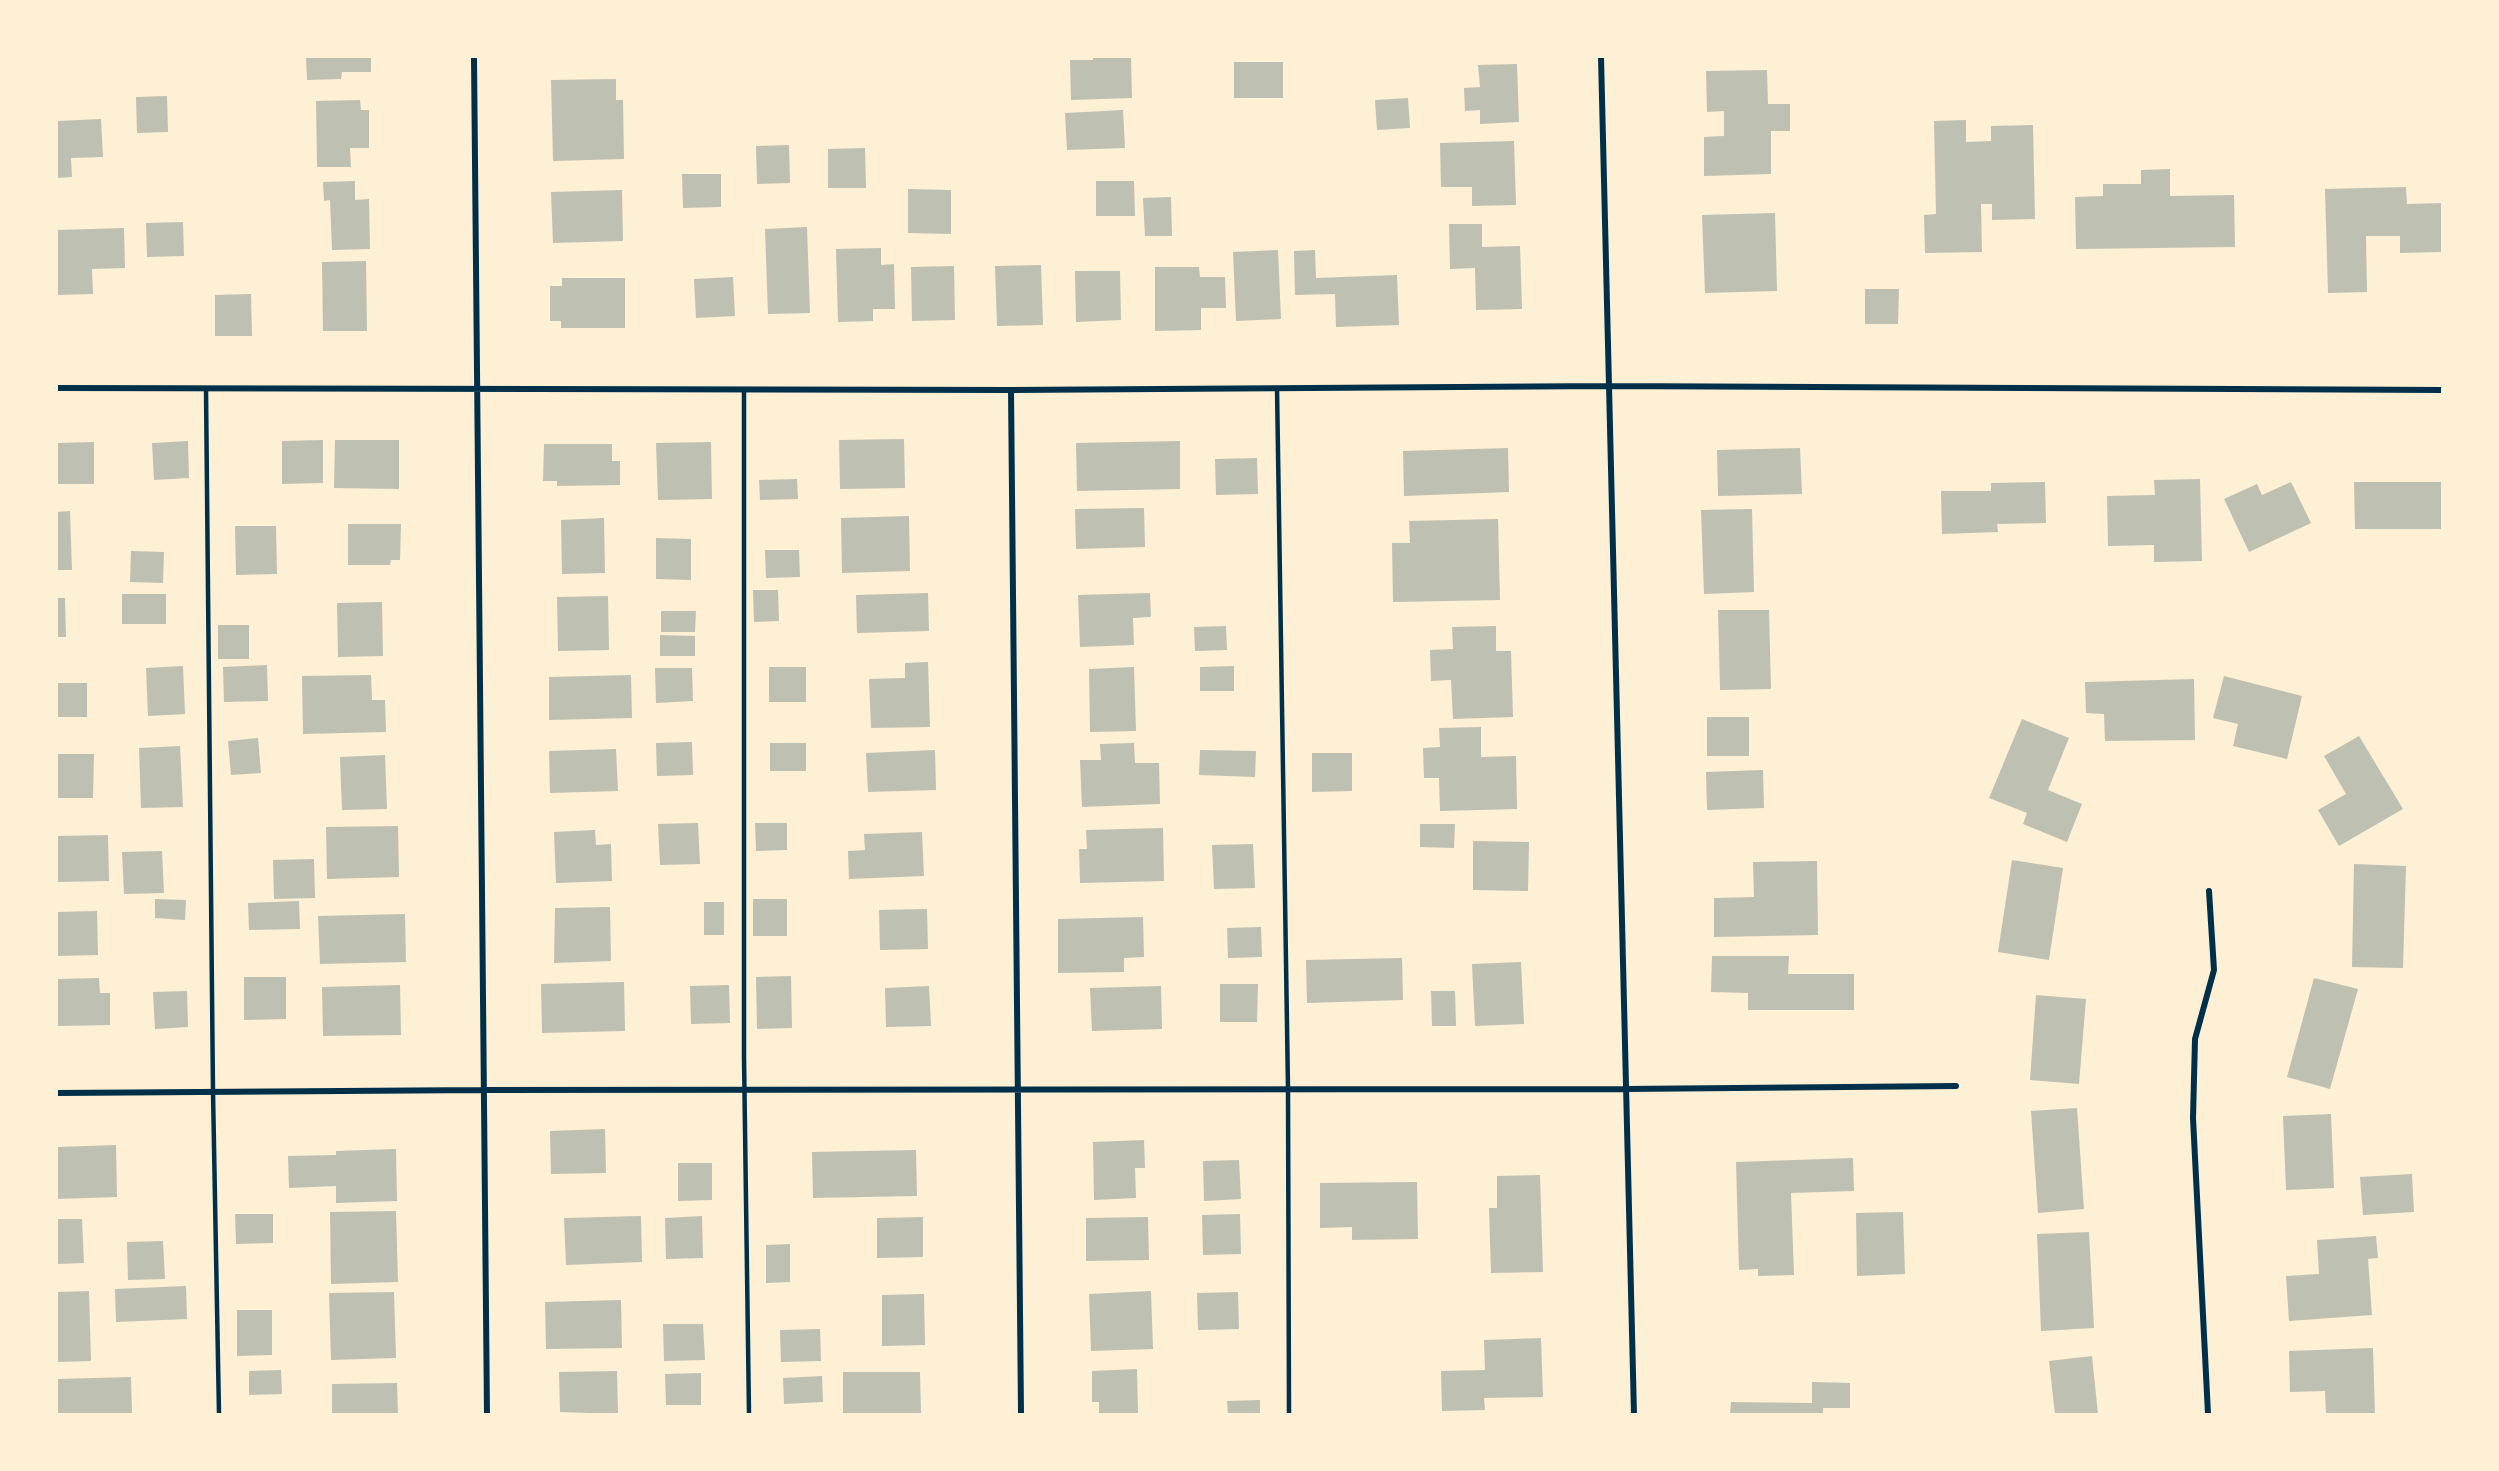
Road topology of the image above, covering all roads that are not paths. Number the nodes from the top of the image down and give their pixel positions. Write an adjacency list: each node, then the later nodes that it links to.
1 (474, 57): 7 (street)
2 (1601, 57): 3 (street)
3 (1607, 386): 5 (street); 10 (street); 15 (street)
4 (57, 388): 6 (street)
5 (1277, 388): 9 (street); 14 (lane)
6 (206, 389): 7 (street); 18 (lane)
7 (477, 390): 8 (street); 16 (street)
8 (744, 390): 9 (street); 17 (lane)
9 (1011, 390): 13 (street)
10 (2442, 390)
11 (2209, 891): 26 (street)
12 (1956, 1086): 15 (street)
13 (1016, 1089): 14 (street); 17 (street); 23 (street)
14 (1288, 1089): 15 (street); 24 (lane)
15 (1625, 1089): 25 (street)
16 (483, 1090): 17 (street); 18 (street); 21 (street)
17 (744, 1090): 22 (lane)
18 (213, 1092): 19 (street); 20 (lane)
19 (57, 1093)
20 (219, 1414)
21 (487, 1414)
22 (749, 1414)
23 (1020, 1414)
24 (1289, 1414)
25 (1634, 1414)
26 (2208, 1414)

